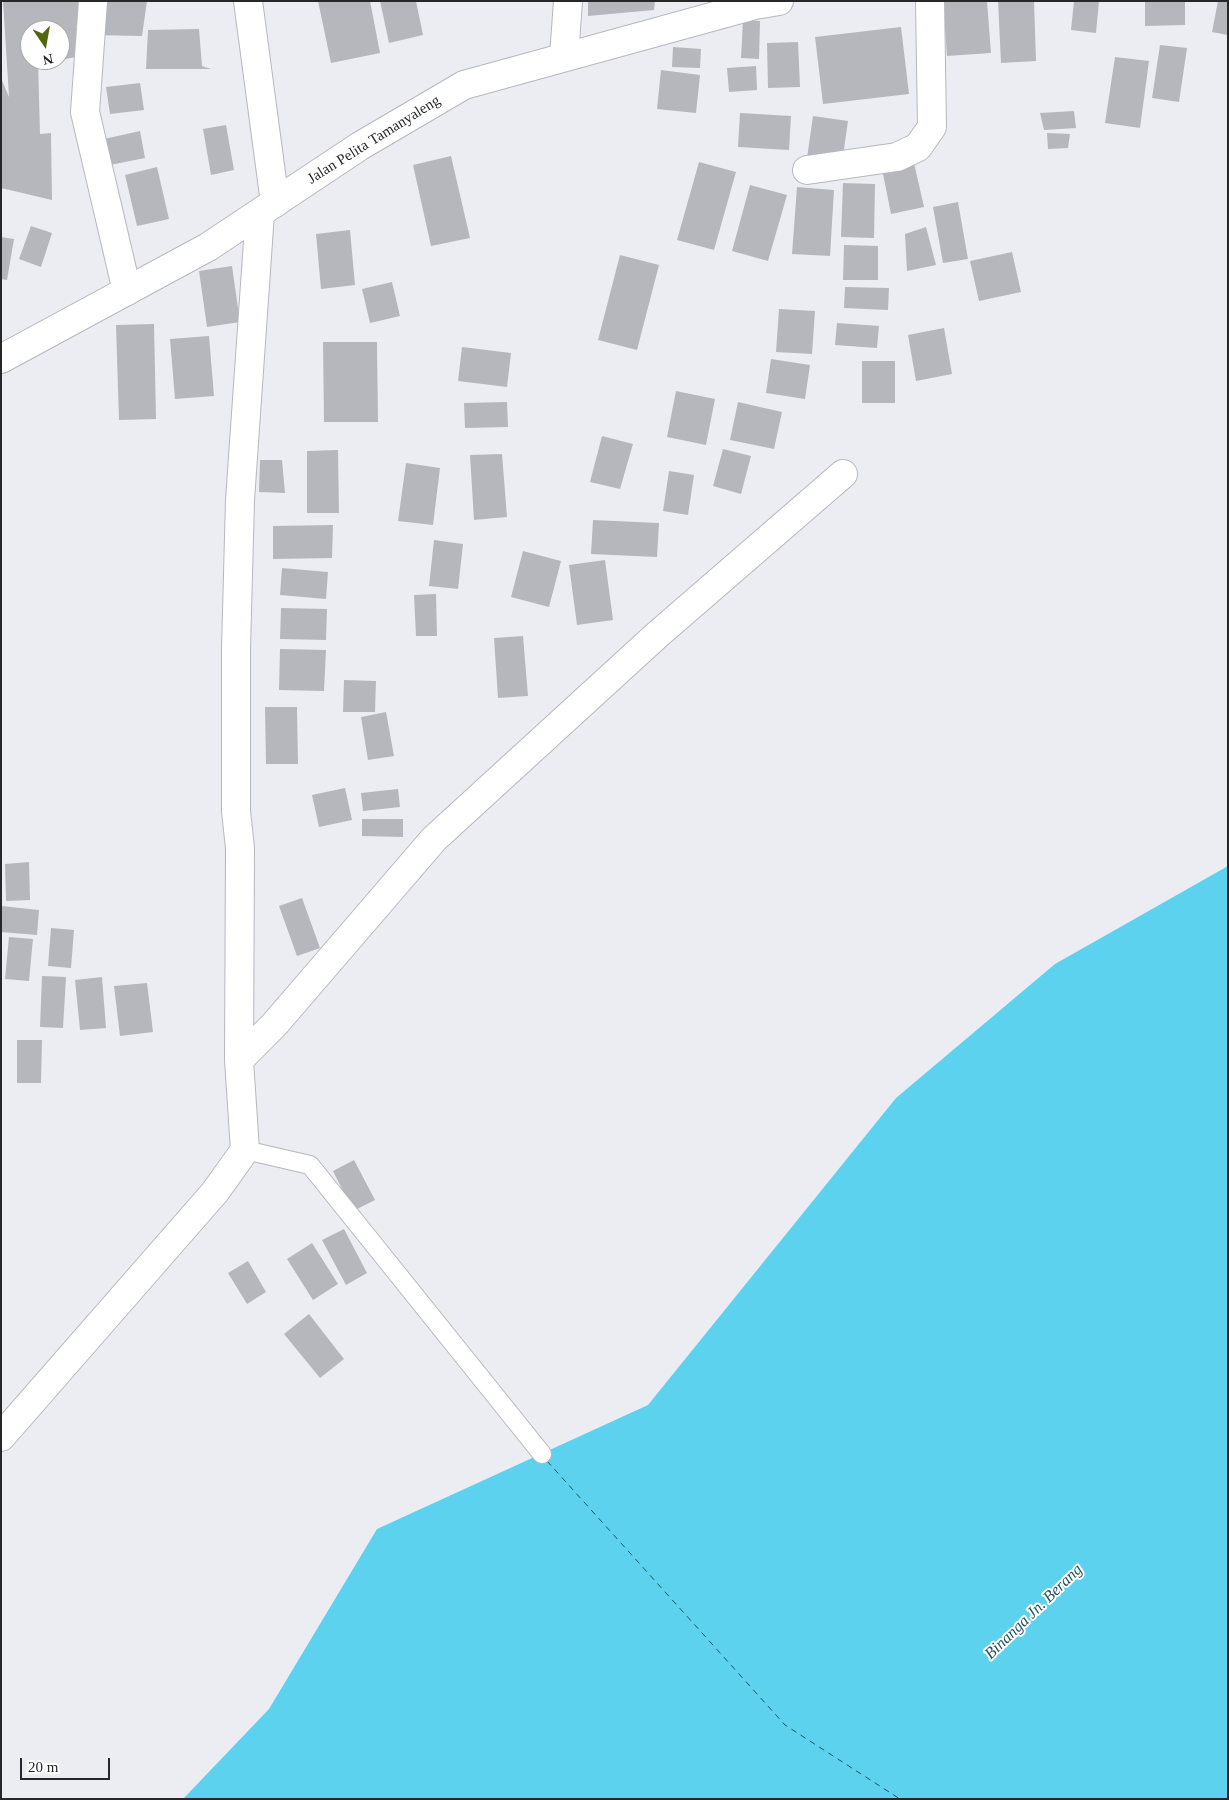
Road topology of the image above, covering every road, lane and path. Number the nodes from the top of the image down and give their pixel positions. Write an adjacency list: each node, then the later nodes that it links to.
1 (92, 1): 9 (street)
2 (248, 1): 8 (street)
3 (568, 1): 6 (street)
4 (930, 1): 7 (street)
5 (763, 3): 6 (street, Jalan Pelita Tamanyaleng)
6 (564, 58): 8 (street, Jalan Pelita Tamanyaleng)
7 (807, 170)
8 (267, 208): 9 (street, Jalan Pelita Tamanyaleng); 12 (street)
9 (127, 291): 10 (street, Jalan Pelita Tamanyaleng)
10 (1, 359)
11 (843, 474): 12 (street)
12 (239, 1060): 13 (street)
13 (245, 1150): 14 (street); 15 (lane)
14 (1, 1437)
15 (542, 1454)

